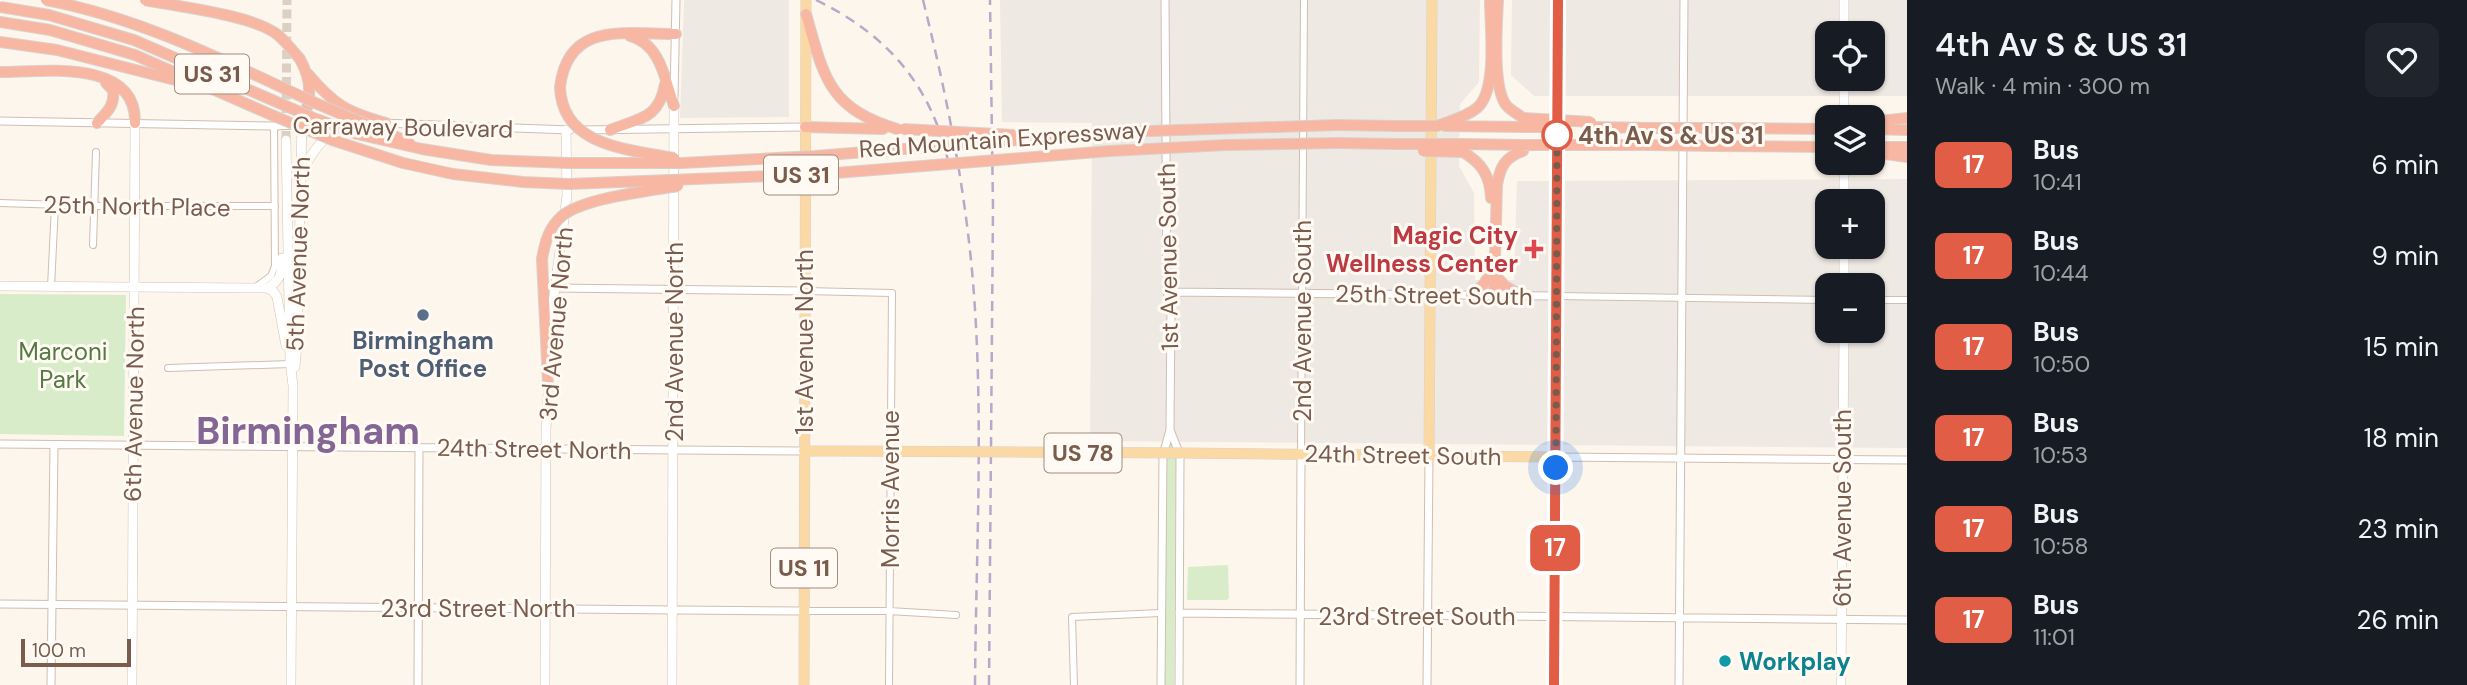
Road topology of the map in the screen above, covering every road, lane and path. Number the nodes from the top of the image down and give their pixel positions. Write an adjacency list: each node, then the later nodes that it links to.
1 (47, 0): 49 (highway, bridge)
2 (145, 0): 23 (highway, bridge)
3 (677, 0): 18 (street, 2nd Avenue North)
4 (806, 0): 14 (main road)
5 (1165, 0): 73 (street, 1st Avenue South)
6 (1304, 0): 74 (street, 2nd Avenue South)
7 (1432, 0): 75 (main road)
8 (1490, 0): 29 (highway)
9 (1498, 0): 30 (highway)
10 (1558, 0): 79 (main road)
11 (1684, 0): 80 (street)
12 (1844, 0): 15 (main road)
13 (0, 7): 49 (highway, Red Mountain Expressway / US 31, bridge)
14 (806, 14): 20 (highway)
15 (1844, 21)
16 (0, 22): 28 (highway, Red Mountain Expressway / US 31)
17 (620, 33): 18 (highway); 24 (highway); 55 (highway, bridge)
18 (676, 34): 25 (street, 2nd Avenue North)
19 (0, 42): 28 (highway)
20 (810, 44): 39 (main road, 1st Avenue North / US 11); 40 (highway)
21 (0, 72): 22 (highway)
22 (92, 73): 31 (highway); 32 (highway)
23 (308, 74): 35 (highway); 36 (highway)
24 (666, 81): 25 (highway); 43 (highway)
25 (674, 106): 38 (main road, 2nd Avenue North)
26 (1907, 118): 34 (highway)
27 (0, 121): 31 (street, Carraway Boulevard)
28 (274, 121): 32 (street, Carraway Boulevard); 35 (street, Carraway Boulevard); 57 (highway, Red Mountain Expressway / US 31, bridge); 62 (street)
29 (1464, 121): 30 (highway); 45 (highway, Red Mountain Expressway / US 31, bridge)
30 (1523, 122): 41 (highway, bridge)
31 (97, 123): 32 (street, Carraway Boulevard)
32 (135, 123): 60 (main road, 6th Avenue North)
33 (346, 123): 35 (street, Carraway Boulevard); 36 (street, Carraway Boulevard); 56 (main road)
34 (1885, 123)
35 (302, 124): 56 (main road, 5th Avenue North)
36 (386, 124): 42 (street, Carraway Boulevard)
37 (1885, 126): 44 (highway)
38 (674, 128): 39 (street, Carraway Boulevard); 43 (street, Carraway Boulevard); 71 (main road, 2nd Avenue North)
39 (806, 128): 40 (highway); 72 (main road, 1st Avenue North / US 11)
40 (900, 129): 45 (highway, bridge)
41 (1815, 129)
42 (566, 130): 43 (street, Carraway Boulevard); 70 (main road, 3rd Avenue North)
43 (610, 130)
44 (1907, 130)
45 (1058, 137): 55 (highway, Red Mountain Expressway / US 31, bridge)
46 (1464, 148): 47 (highway); 57 (highway, Red Mountain Expressway / US 31, bridge); 64 (highway)
47 (1523, 148): 50 (highway, bridge); 64 (highway)
48 (1907, 148): 51 (highway)
49 (422, 149): 55 (highway, Red Mountain Expressway / US 31, bridge)
50 (1815, 149)
51 (1885, 149)
52 (96, 152): 61 (street)
53 (1885, 152): 54 (highway)
54 (1907, 157)
55 (697, 162)
56 (301, 174): 88 (main road, 5th Avenue North)
57 (716, 180): 87 (highway, bridge)
58 (0, 204): 59 (street, 25th North Place)
59 (55, 205): 61 (street, 25th North Place); 67 (street)
60 (135, 205): 61 (street, 25th North Place); 62 (street, 25th North Place); 66 (main road, 6th Avenue North)
61 (94, 206): 63 (street)
62 (275, 206): 68 (street)
63 (93, 245)
64 (1492, 276): 76 (highway); 77 (highway); 78 (highway)
65 (0, 286): 67 (main road)
66 (135, 286): 67 (main road); 68 (main road); 92 (main road, 6th Avenue North)
67 (51, 287)
68 (255, 287): 69 (main road)
69 (267, 288): 85 (main road); 85 (main road, 5th Avenue North)
70 (555, 288): 71 (street); 87 (main road, 3rd Avenue North)
71 (675, 290): 72 (street); 96 (main road, 2nd Avenue North)
72 (805, 291): 97 (main road, 1st Avenue North / US 11); 113 (street, Morris Avenue)
73 (1167, 292): 74 (street, 25th Street South); 89 (street, 1st Avenue South)
74 (1303, 293): 75 (street, 25th Street South); 99 (street, 2nd Avenue South)
75 (1430, 294): 76 (street, 25th Street South); 100 (main road)
76 (1471, 295): 77 (street, 25th Street South)
77 (1491, 295): 78 (street, 25th Street South)
78 (1521, 295): 79 (street, 25th Street South)
79 (1556, 296): 80 (street, 25th Street South); 101 (main road)
80 (1682, 297): 81 (street, 25th Street South); 102 (street)
81 (1815, 300)
82 (1885, 300): 83 (street)
83 (1907, 300)
84 (1844, 343): 103 (main road, 6th Avenue South)
85 (290, 363): 86 (street); 88 (main road, 5th Avenue North)
86 (168, 368)
87 (548, 382): 95 (main road, 3rd Avenue North)
88 (292, 383): 93 (main road, 5th Avenue North)
89 (1170, 430): 114 (street, 1st Avenue South); 115 (street, 1st Avenue South)
90 (0, 444): 91 (street, 24th Street North)
91 (54, 445): 92 (street, 24th Street North); 106 (street)
92 (133, 446): 93 (street, 24th Street North); 107 (main road, 6th Avenue North)
93 (292, 446): 94 (street, 24th Street North); 108 (main road, 5th Avenue North)
94 (419, 447): 95 (street, 24th Street North); 109 (street)
95 (546, 448): 96 (street, 24th Street North); 110 (main road, 3rd Avenue North)
96 (674, 450): 97 (street, 24th Street North); 111 (main road, 2nd Avenue North)
97 (804, 451): 98 (main road, 24th Street North / US 78, bridge); 112 (main road, 1st Avenue North / US 11)
98 (984, 452): 99 (main road, 24th Street South / US 78, bridge)
99 (1301, 454): 100 (main road, 24th Street South / US 78); 117 (street, 2nd Avenue South)
100 (1429, 456): 101 (main road, 24th Street South / US 78); 118 (street)
101 (1556, 457): 102 (street, 24th Street South); 119 (street)
102 (1681, 458): 103 (street, 24th Street South); 120 (street)
103 (1842, 459): 104 (street, 24th Street South); 121 (main road, 6th Avenue South)
104 (1907, 460)
105 (0, 604): 106 (street, 23rd Street North)
106 (52, 605): 107 (street, 23rd Street North); 123 (street)
107 (132, 605): 108 (street, 23rd Street North); 124 (main road, 6th Avenue North)
108 (291, 607): 109 (street, 23rd Street North); 125 (main road, 5th Avenue North)
109 (419, 608): 110 (street, 23rd Street North); 126 (street)
110 (545, 608): 111 (street, 23rd Street North); 127 (main road, 3rd Avenue North)
111 (673, 610): 112 (street, 23rd Street North); 128 (main road, 2nd Avenue North)
112 (804, 611): 113 (street, 23rd Street North); 129 (main road, 1st Avenue North / US 11)
113 (890, 611): 116 (street, 23rd Street North); 130 (street, Morris Avenue)
114 (1160, 613): 131 (street); 132 (street, 1st Avenue South)
115 (1179, 613): 117 (street, 23rd Street South); 133 (street, 1st Avenue South)
116 (956, 615)
117 (1301, 615): 118 (street, 23rd Street South); 134 (street, 2nd Avenue South)
118 (1428, 616): 119 (street, 23rd Street South); 135 (street)
119 (1555, 617): 120 (street, 23rd Street South); 136 (street)
120 (1680, 617): 121 (street, 23rd Street South); 137 (street)
121 (1841, 619): 122 (street, 23rd Street South); 138 (main road, 6th Avenue South)
122 (1907, 620)
123 (51, 685)
124 (132, 685)
125 (291, 685)
126 (418, 685)
127 (545, 685)
128 (672, 685)
129 (804, 685)
130 (889, 685)
131 (1074, 685)
132 (1161, 685)
133 (1179, 685)
134 (1300, 685)
135 (1427, 685)
136 (1554, 685)
137 (1679, 685)
138 (1841, 685)

